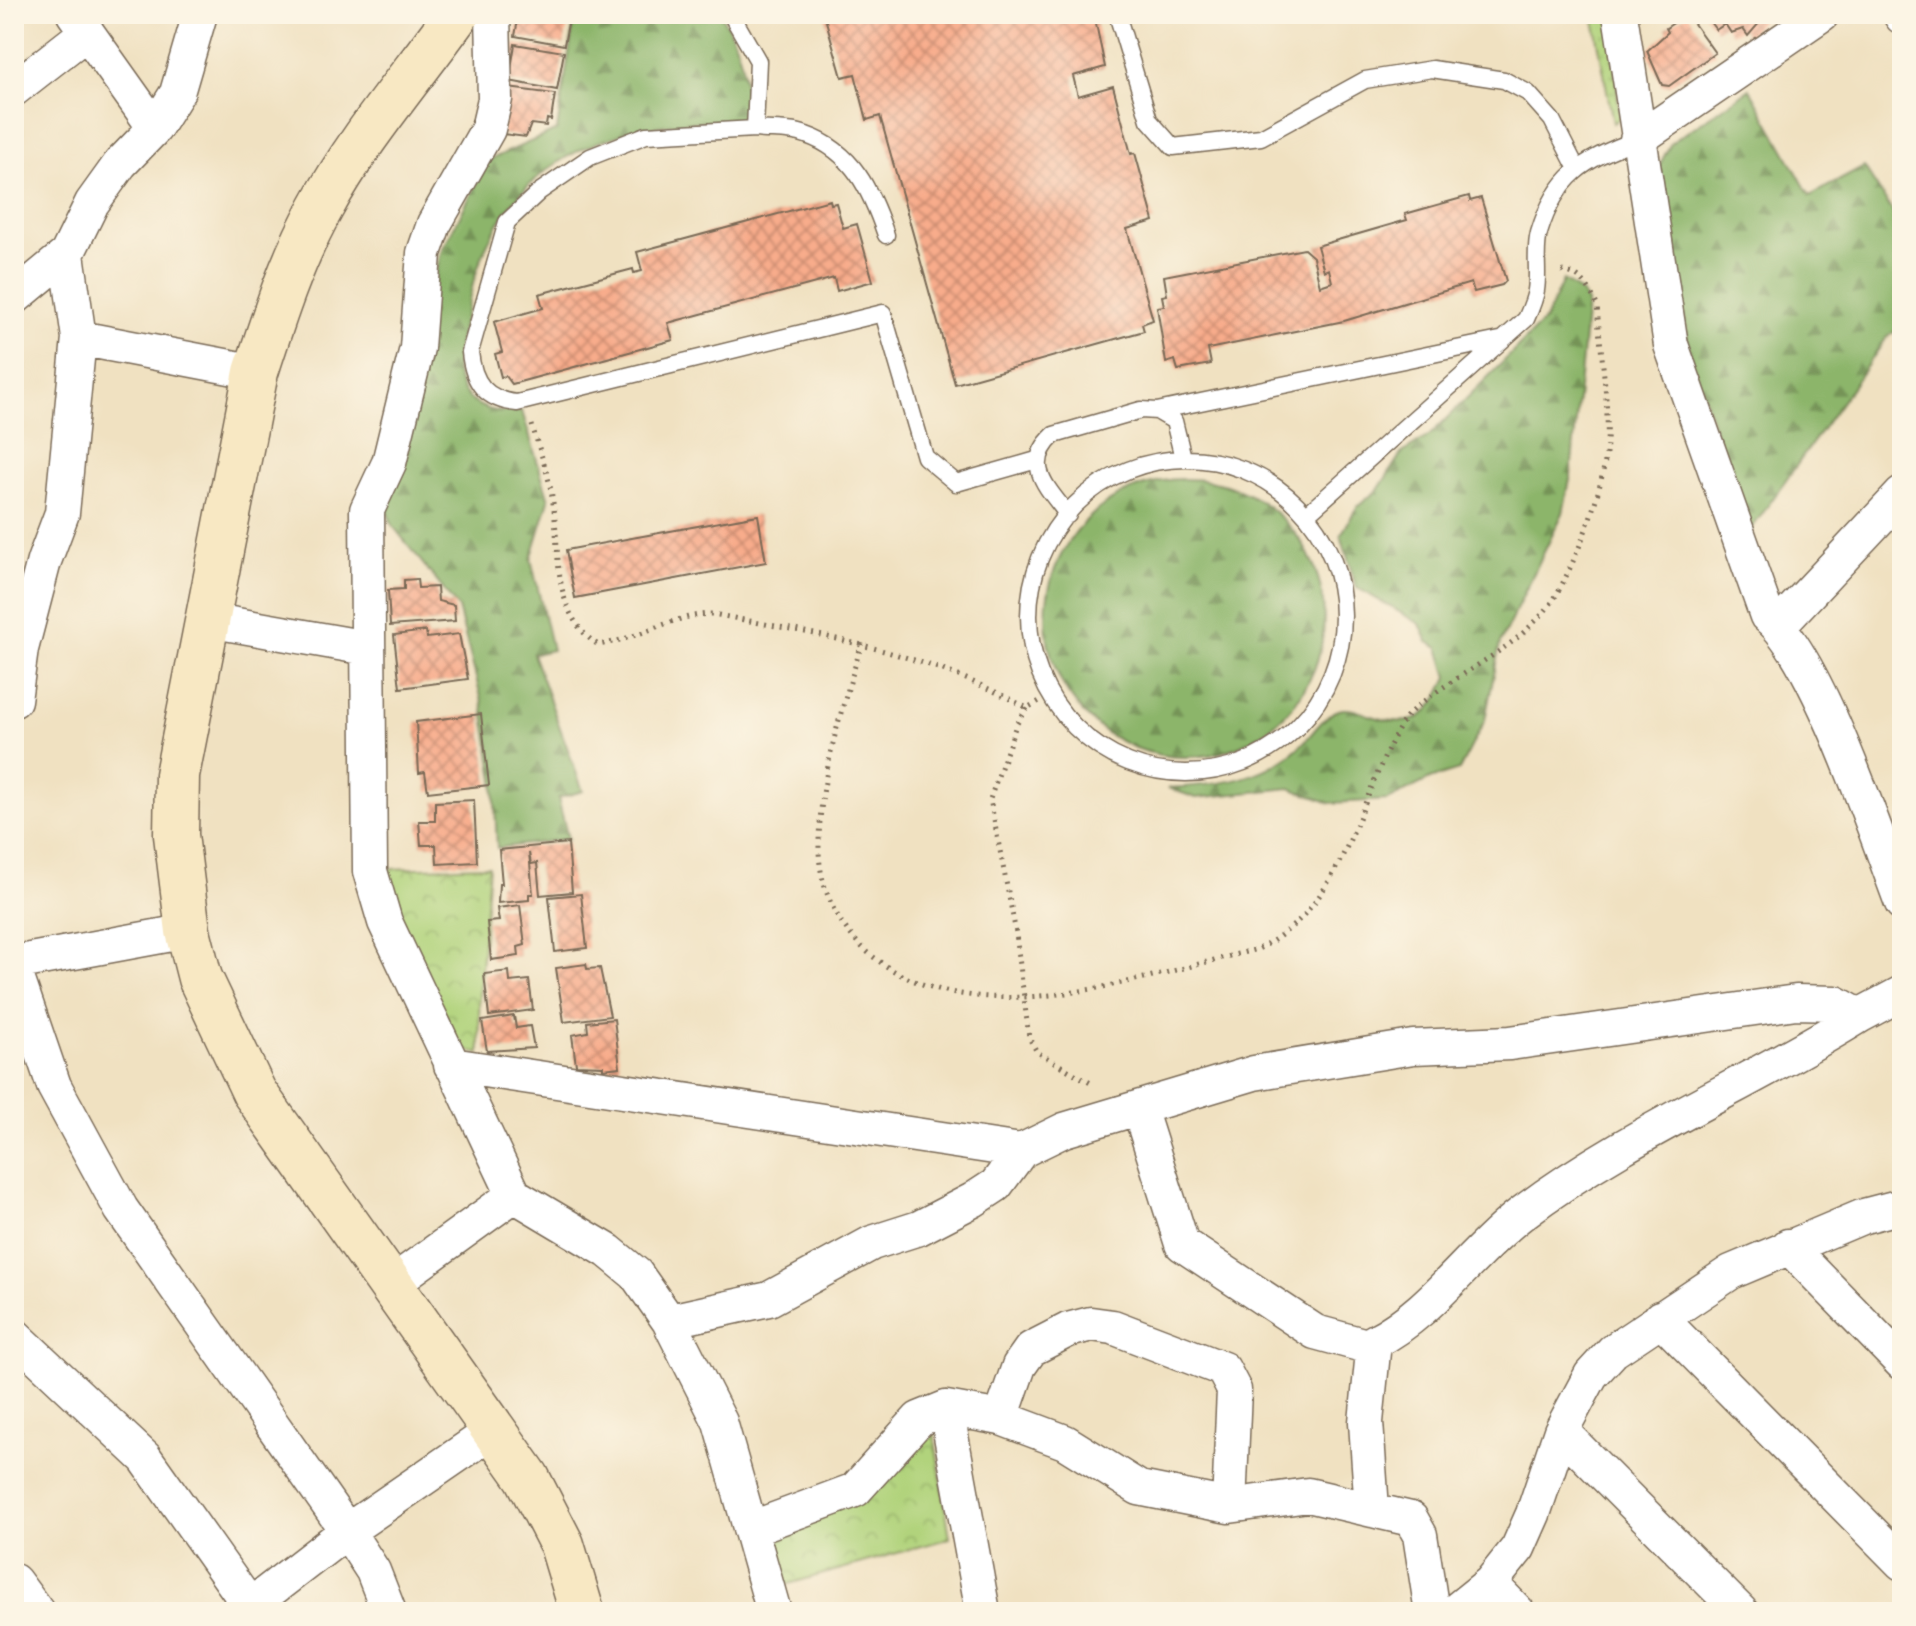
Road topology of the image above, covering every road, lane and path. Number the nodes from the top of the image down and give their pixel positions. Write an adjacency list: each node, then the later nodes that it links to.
1 (200, 14): 10 (street)
2 (457, 14): 20 (street)
3 (493, 14): 33 (street)
4 (731, 14): 11 (lane)
5 (1117, 14): 13 (lane)
6 (1620, 14): 12 (street)
7 (1822, 14): 12 (street)
8 (80, 23): 9 (street); 10 (street)
9 (14, 89)
10 (155, 128): 15 (street)
11 (755, 129): 14 (lane); 21 (lane)
12 (1637, 140): 13 (lane); 31 (street)
13 (1576, 167): 16 (lane)
14 (886, 235)
15 (67, 254): 17 (street); 18 (street)
16 (1537, 266): 19 (lane); 41 (path)
17 (14, 298)
18 (79, 338): 20 (street); 28 (street)
19 (1504, 340): 22 (lane); 27 (lane)
20 (256, 372): 30 (street)
21 (525, 401): 24 (lane); 32 (path)
22 (1157, 411): 23 (lane); 24 (lane)
23 (1183, 458): 26 (lane); 27 (lane)
24 (1037, 460): 26 (lane)
25 (1899, 504): 31 (street)
26 (1068, 515): 34 (lane)
27 (1306, 515): 34 (lane)
28 (44, 561): 29 (street); 35 (street)
29 (16, 587)
30 (208, 620): 33 (street); 38 (street)
31 (1779, 625): 37 (street)
32 (862, 643): 36 (path); 41 (path)
33 (367, 648): 43 (street)
34 (1050, 695): 36 (path)
35 (14, 700)
36 (1027, 708): 41 (path)
37 (1902, 903)
38 (188, 931): 39 (street); 49 (street)
39 (14, 966): 62 (street)
40 (1902, 993): 42 (street)
41 (1024, 996): 44 (path)
42 (1859, 1016): 44 (street); 53 (street)
43 (451, 1065): 45 (street); 46 (street)
44 (1139, 1108): 45 (street); 53 (street)
45 (1021, 1151): 51 (street)
46 (514, 1195): 49 (street); 51 (street)
47 (1902, 1206): 48 (street)
48 (1788, 1246): 50 (street); 54 (street)
49 (391, 1284): 57 (street)
50 (1660, 1318): 58 (street); 63 (street)
51 (669, 1321): 61 (street)
52 (14, 1335): 66 (street)
53 (1374, 1348): 60 (street)
54 (1902, 1363)
55 (946, 1408): 56 (street); 61 (street); 71 (street)
56 (1001, 1418): 59 (street); 59 (street)
57 (494, 1430): 62 (street); 69 (street)
58 (1561, 1431): 65 (street); 75 (street)
59 (1229, 1506): 60 (street)
60 (1372, 1510): 72 (street)
61 (750, 1529): 70 (street)
62 (347, 1531): 66 (street); 68 (street)
63 (1902, 1563)
64 (14, 1581): 67 (street)
65 (1490, 1583): 73 (street); 74 (street)
66 (249, 1610)
67 (37, 1612)
68 (389, 1612)
69 (582, 1612)
70 (774, 1612)
71 (983, 1612)
72 (1432, 1612)
73 (1454, 1612)
74 (1518, 1612)
75 (1741, 1612)

